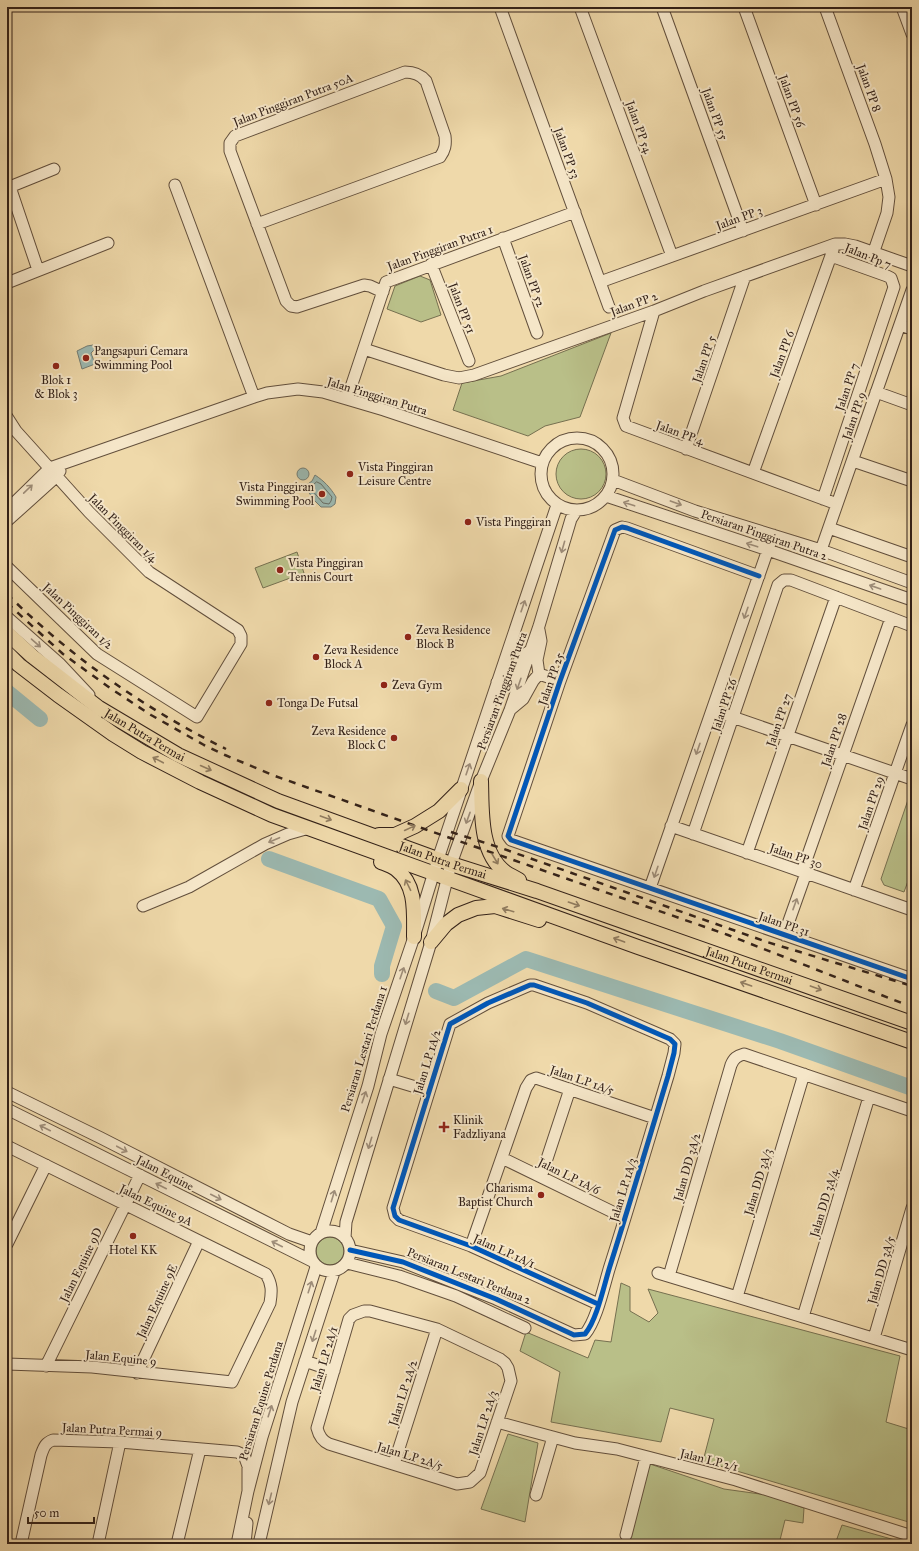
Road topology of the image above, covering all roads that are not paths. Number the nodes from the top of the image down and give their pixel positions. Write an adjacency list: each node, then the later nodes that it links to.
1 (500, 7): 13 (street, Jalan PP 53)
2 (580, 7): 20 (street, Jalan PP 54)
3 (662, 7): 15 (street, Jalan PP 55)
4 (744, 7): 12 (street, Jalan PP 56)
5 (825, 7): 9 (street, Jalan PP 8)
6 (902, 7): 7 (street)
7 (912, 34)
8 (54, 169): 11 (street)
9 (886, 179): 12 (street, Jalan PP 3); 19 (street, Jalan PP 8)
10 (176, 185): 39 (street)
11 (8, 187): 24 (street)
12 (816, 204): 15 (street, Jalan PP 3)
13 (574, 212): 16 (street, Jalan Pinggiran Putra 1); 27 (street, Jalan PP 53)
14 (258, 224): 14 (street, Jalan Pinggiran Putra 50A); 30 (street, Jalan Pinggiran Putra 50A)
15 (743, 231): 20 (street, Jalan PP 3)
16 (503, 238): 22 (street, Jalan Pinggiran Putra 1); 35 (street, Jalan PP 52)
17 (108, 243): 24 (street)
18 (835, 244): 19 (street, Jalan PP 2); 21 (street, Jalan PP 6); 25 (street, Jalan PP 2)
19 (874, 252): 23 (street, Jalan PP 2)
20 (672, 256): 27 (street, Jalan PP 3)
21 (831, 256): 28 (street, Jalan Pp 7); 47 (street, Jalan PP 6)
22 (431, 264): 30 (street, Jalan Pinggiran Putra 1); 37 (street, Jalan PP 51)
23 (912, 266)
24 (38, 270): 26 (street)
25 (745, 276): 32 (street, Jalan PP 2); 43 (street, Jalan PP 5)
26 (7, 282)
27 (600, 282): 31 (street, Jalan PP 53)
28 (893, 282): 51 (street, Jalan PP 7)
29 (912, 290): 33 (street, Jalan PP 9)
30 (383, 292): 36 (street, Jalan Pinggiran Putra 1)
31 (609, 307)
32 (654, 311): 36 (street, Jalan PP 2); 43 (street, Jalan PP 4)
33 (900, 325): 34 (street); 38 (street, Jalan PP 9)
34 (912, 329)
35 (537, 333)
36 (364, 349): 40 (street, Jalan Pinggiran Putra 1)
37 (469, 361)
38 (876, 392): 41 (street); 44 (street, Jalan PP 9)
39 (254, 397): 40 (street, Jalan Pinggiran Putra); 46 (street, Jalan Pinggiran Putra)
40 (347, 399): 45 (street, Jalan Pinggiran Putra)
41 (912, 405)
42 (7, 417): 46 (street, Jalan Pinggiran 1/4)
43 (686, 449): 47 (street, Jalan PP 4)
44 (853, 461): 49 (street); 52 (street, Jalan PP 9)
45 (542, 463): 48 (street); 53 (street)
46 (53, 472): 54 (street, Jalan Pinggiran Putra, one-way to 46); 56 (street, Jalan Pinggiran Putra); 80 (street, Jalan Pinggiran 1/4)
47 (753, 473): 51 (street, Jalan PP 4)
48 (613, 480): 50 (street); 58 (street, Persiaran Pinggiran Putra 2, one-way to 58)
49 (912, 480)
50 (606, 496): 55 (street); 59 (street, Persiaran Pinggiran Putra 2, one-way to 50)
51 (823, 499): 52 (street, Jalan PP 4)
52 (837, 504): 57 (street, Jalan PP 9)
53 (556, 505): 55 (street); 76 (street, Persiaran Pinggiran Putra, one-way to 53)
54 (7, 510)
55 (576, 511): 69 (street, Persiaran Pinggiran Putra, one-way to 69)
56 (7, 521)
57 (829, 528): 60 (street, Jalan PP 9); 61 (street)
58 (773, 535): 59 (street); 60 (street, Persiaran Pinggiran Putra 2)
59 (768, 550): 63 (street); 66 (street, Persiaran Pinggiran Putra 2, one-way to 59)
60 (821, 550): 64 (street, Persiaran Pinggiran Putra 2)
61 (912, 557)
62 (7, 567): 80 (street, Jalan Pinggiran 1/2)
63 (759, 576): 75 (street, Jalan PP 25); 79 (street, one-way to 79)
64 (912, 583)
65 (836, 597): 68 (street); 81 (street, Jalan PP 26); 83 (street, Jalan PP 27)
66 (912, 600)
67 (7, 617): 77 (street, one-way to 77)
68 (891, 618): 70 (street); 84 (street, Jalan PP 28)
69 (539, 626): 72 (street, Persiaran Pinggiran Putra); 74 (street)
70 (912, 626)
71 (7, 633): 77 (main road, Jalan Putra Permai)
72 (530, 650): 76 (street); 78 (street, Persiaran Pinggiran Putra, one-way to 78)
73 (7, 653): 90 (main road, Jalan Putra Permai, one-way to 73)
74 (539, 674): 75 (street); 78 (street)
75 (560, 681): 100 (street, Jalan PP 25)
76 (497, 682): 88 (street, Persiaran Pinggiran Putra, one-way to 76)
77 (99, 708): 91 (main road, Jalan Putra Permai, one-way to 91)
78 (510, 710): 87 (street, Persiaran Pinggiran Putra)
79 (712, 710): 81 (street); 89 (street, one-way to 89)
80 (197, 717)
81 (733, 717): 83 (street); 92 (street, Jalan PP 26)
82 (912, 725): 85 (street, Jalan PP 29)
83 (788, 736): 84 (street); 94 (street, Jalan PP 27)
84 (843, 755): 85 (street); 97 (street, Jalan PP 28)
85 (895, 773): 86 (street); 101 (street, Jalan PP 29)
86 (912, 779)
87 (481, 781): 96 (street, Persiaran Pinggiran Putra, one-way to 96); 102 (main road, one-way to 102)
88 (461, 789): 91 (main road, one-way to 88); 95 (street, Persiaran Pinggiran Putra)
89 (672, 826): 92 (street, Jalan PP 30); 100 (street, one-way to 100)
90 (309, 828): 93 (main road, Jalan Putra Permai); 103 (street, one-way to 103)
91 (372, 834): 95 (main road, Jalan Putra Permai)
92 (693, 834): 94 (street, Jalan PP 30)
93 (334, 837): 98 (main road, Jalan Putra Permai); 107 (main road, one-way to 93)
94 (747, 853): 97 (street, Jalan PP 30)
95 (438, 859): 96 (main road, Jalan Putra Permai); 98 (street, Persiaran Pinggiran Putra)
96 (451, 864): 99 (street, Persiaran Pinggiran Putra); 102 (main road, Jalan Putra Permai)
97 (804, 872): 101 (street, Jalan PP 30); 106 (street, Jalan PP 28, one-way to 97)
98 (433, 874): 99 (main road, Jalan Putra Permai); 107 (street, Persiaran Lestari Perdana 1)
99 (447, 879): 105 (main road, Jalan Putra Permai); 108 (street)
100 (650, 888): 106 (street, Jalan PP 31)
101 (854, 890): 104 (street, Jalan PP 30)
102 (537, 891): 111 (main road, Jalan Putra Permai, one-way to 111)
103 (143, 906)
104 (912, 910)
105 (600, 933): 108 (main road, one-way to 108); 110 (main road, Jalan Putra Permai, one-way to 105)
106 (784, 935): 109 (street, Jalan PP 31)
107 (414, 937): 133 (street, Persiaran Lestari Perdana 1, one-way to 107)
108 (431, 942): 116 (street, one-way to 116)
109 (912, 979)
110 (783, 997): 113 (main road, Jalan Putra Permai); 114 (main road)
111 (912, 1023)
112 (670, 1039): 118 (street, Jalan LP 1A/2); 123 (street, Jalan LP 1A/3)
113 (912, 1042)
114 (912, 1052)
115 (804, 1074): 120 (street); 144 (street, Jalan DD 3A/2); 145 (street, Jalan DD 3A/3)
116 (389, 1079): 118 (street); 134 (street, one-way to 134)
117 (570, 1089): 123 (street, Jalan LP 1A/5); 125 (street, Jalan LP 1A/5); 128 (street)
118 (429, 1091): 132 (street, Jalan LP 1A/2)
119 (7, 1092): 136 (street, Jalan Equine, one-way to 136)
120 (869, 1097): 122 (street); 147 (street, Jalan DD 3A/4)
121 (7, 1109): 127 (street, Jalan Equine, one-way to 121)
122 (912, 1111)
123 (655, 1118): 131 (street, Jalan LP 1A/3)
124 (7, 1146): 126 (street, Jalan Equine 9A)
125 (502, 1158): 128 (street, Jalan LP 1A/6); 138 (street, Jalan LP 1A/5)
126 (46, 1165): 129 (street, Jalan Equine 9A); 137 (street)
127 (140, 1175): 129 (street, Jalan Equine 9D); 141 (street, Jalan Equine, one-way to 127)
128 (541, 1177): 131 (street, Jalan LP 1A/6)
129 (125, 1204): 135 (street, Jalan Equine 9A); 155 (street, Jalan Equine 9D)
130 (912, 1208): 151 (street, Jalan DD 3A/5)
131 (625, 1218): 146 (street, Jalan LP 1A/3)
132 (399, 1220): 138 (street, Jalan LP 1A/1)
133 (321, 1233): 134 (street); 136 (street)
134 (345, 1238): 139 (street)
135 (199, 1241): 157 (street, Jalan Equine 9E); 159 (street, Jalan Equine 9A)
136 (312, 1242): 141 (street)
137 (7, 1244)
138 (471, 1246): 146 (street, Jalan LP 1A/1)
139 (350, 1250): 140 (street); 150 (street, Persiaran Lestari Perdana 2)
140 (347, 1263): 142 (street); 148 (street, Persiaran Lestari Perdana 2)
141 (314, 1264): 142 (street); 161 (street, Persiaran Equine Perdana, one-way to 141)
142 (334, 1272): 153 (street, one-way to 153)
143 (658, 1273): 144 (street)
144 (669, 1276): 145 (street)
145 (737, 1297): 147 (street)
146 (598, 1304): 150 (street, Jalan LP 1A/3)
147 (803, 1316): 151 (street)
148 (525, 1328)
149 (437, 1330): 156 (street, Jalan LP 2A/1); 158 (street, Jalan LP 2A/1); 168 (street, Jalan LP 2A/2)
150 (574, 1335)
151 (874, 1338): 152 (street)
152 (912, 1350)
153 (306, 1361): 156 (street); 179 (street, one-way to 179)
154 (7, 1364): 155 (street, Jalan Equine 9)
155 (46, 1366): 157 (street, Jalan Equine 9)
156 (334, 1371): 164 (street, Jalan LP 2A/1)
157 (138, 1373): 159 (street, Jalan Equine 9)
158 (511, 1381): 160 (street, Jalan LP 2A/3)
159 (232, 1382)
160 (497, 1422): 162 (street, Jalan LP 2/1); 169 (street, Jalan LP 2A/3)
161 (262, 1437): 166 (street); 171 (street, Persiaran Equine Perdana)
162 (553, 1437): 167 (street, Jalan LP 2/1); 170 (street)
163 (120, 1442): 165 (street, Jalan Putra Permai 9); 174 (street, Jalan Putra Permai 9); 175 (street)
164 (329, 1444): 168 (street, Jalan LP 2A/5)
165 (200, 1449): 166 (street, Jalan Putra Permai 9); 176 (street)
166 (237, 1452): 171 (street)
167 (646, 1457): 172 (street); 173 (street, Jalan LP 2/1)
168 (394, 1464): 169 (street, Jalan LP 2A/5)
169 (480, 1473)
170 (536, 1495)
171 (247, 1497): 177 (street, Persiaran Equine Perdana); 178 (street)
172 (626, 1535)
173 (912, 1536)
174 (22, 1544)
175 (98, 1544)
176 (177, 1544)
177 (237, 1544)
178 (245, 1544)
179 (259, 1544)

